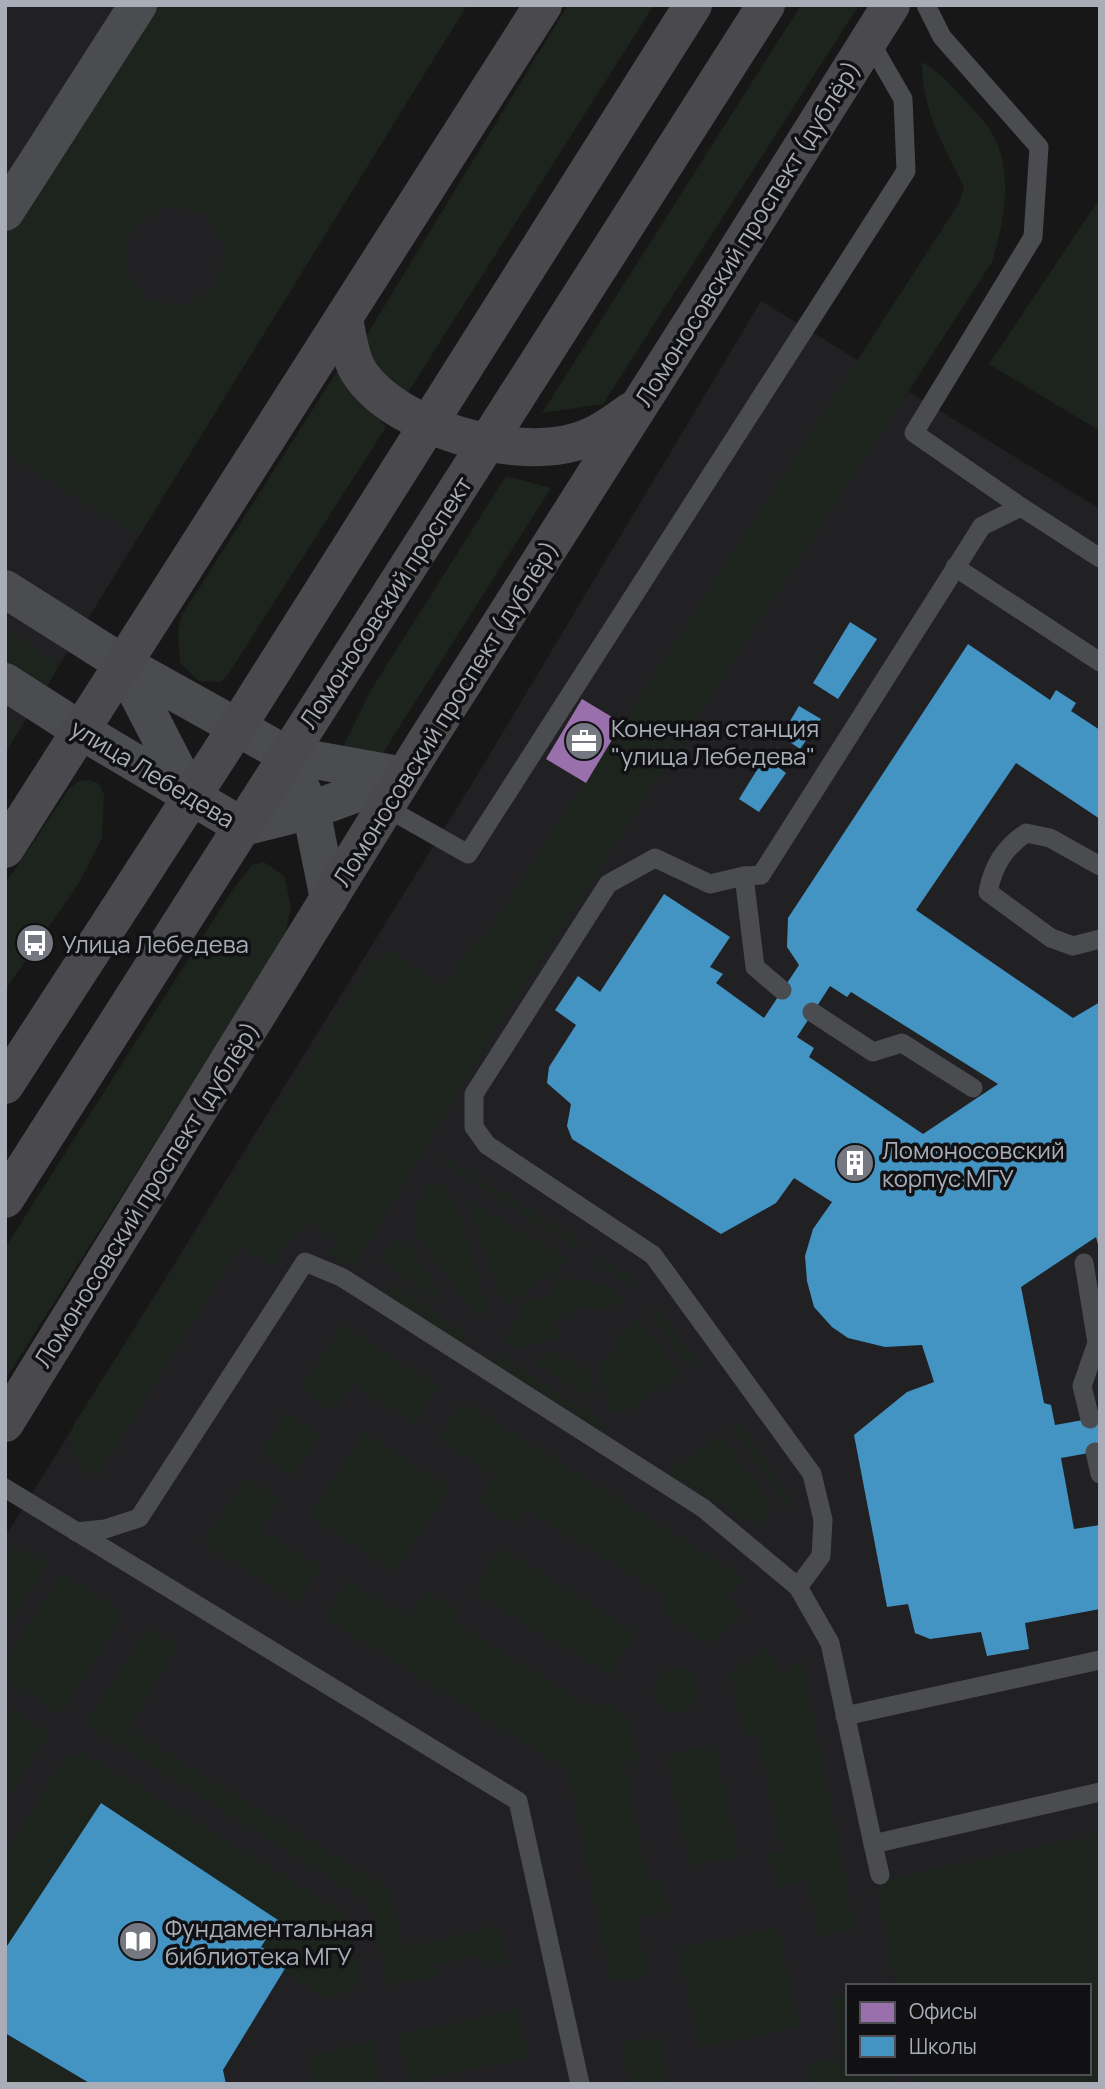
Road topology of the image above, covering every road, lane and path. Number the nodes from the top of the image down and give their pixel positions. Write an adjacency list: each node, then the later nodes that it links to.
1 (138, 5): 8 (street)
2 (543, 5): 9 (street)
3 (693, 5): 11 (street)
4 (766, 5): 12 (street, Ломоносовский проспект)
5 (891, 5): 7 (street, Ломоносовский проспект (дублёр))
6 (926, 5): 13 (lane)
7 (869, 40): 10 (street, Ломоносовский проспект (дублёр)); 23 (lane)
8 (5, 212)
9 (344, 319): 11 (street); 18 (street)
10 (639, 405): 12 (street); 23 (street, Ломоносовский проспект (дублёр))
11 (427, 424): 12 (street); 20 (street)
12 (487, 443): 22 (street, Ломоносовский проспект)
13 (1021, 507): 14 (lane); 15 (lane)
14 (1100, 558)
15 (955, 568): 17 (lane); 29 (lane)
16 (5, 589): 18 (street)
17 (1100, 662)
18 (122, 663): 20 (street); 21 (street); 24 (street)
19 (5, 682): 21 (street, улица Лебедева)
20 (237, 727): 22 (street); 24 (street)
21 (80, 730): 24 (street, улица Лебедева); 27 (street)
22 (288, 755): 23 (street); 25 (street); 26 (street, Ломоносовский проспект)
23 (395, 791): 25 (street, улица Лебедева); 30 (street, Ломоносовский проспект (дублёр))
24 (191, 797): 26 (street, улица Лебедева); 34 (street)
25 (311, 810): 26 (street, улица Лебедева); 30 (street)
26 (243, 827): 36 (street, Ломоносовский проспект)
27 (5, 849)
28 (1100, 866): 31 (lane)
29 (744, 876): 32 (lane); 44 (lane)
30 (329, 899): 39 (street, Ломоносовский проспект (дублёр))
31 (1100, 939)
32 (782, 990)
33 (813, 1012): 35 (lane)
34 (5, 1085)
35 (973, 1088)
36 (5, 1199)
37 (1084, 1263): 38 (lane)
38 (1090, 1419)
39 (5, 1423)
40 (1096, 1452): 41 (lane)
41 (1100, 1474)
42 (5, 1488): 43 (lane)
43 (76, 1532): 44 (lane); 50 (lane)
44 (799, 1587): 46 (lane)
45 (1100, 1660): 46 (lane)
46 (845, 1716): 48 (lane)
47 (1100, 1792): 48 (lane)
48 (873, 1844): 49 (lane)
49 (880, 1875)
50 (580, 2084)

